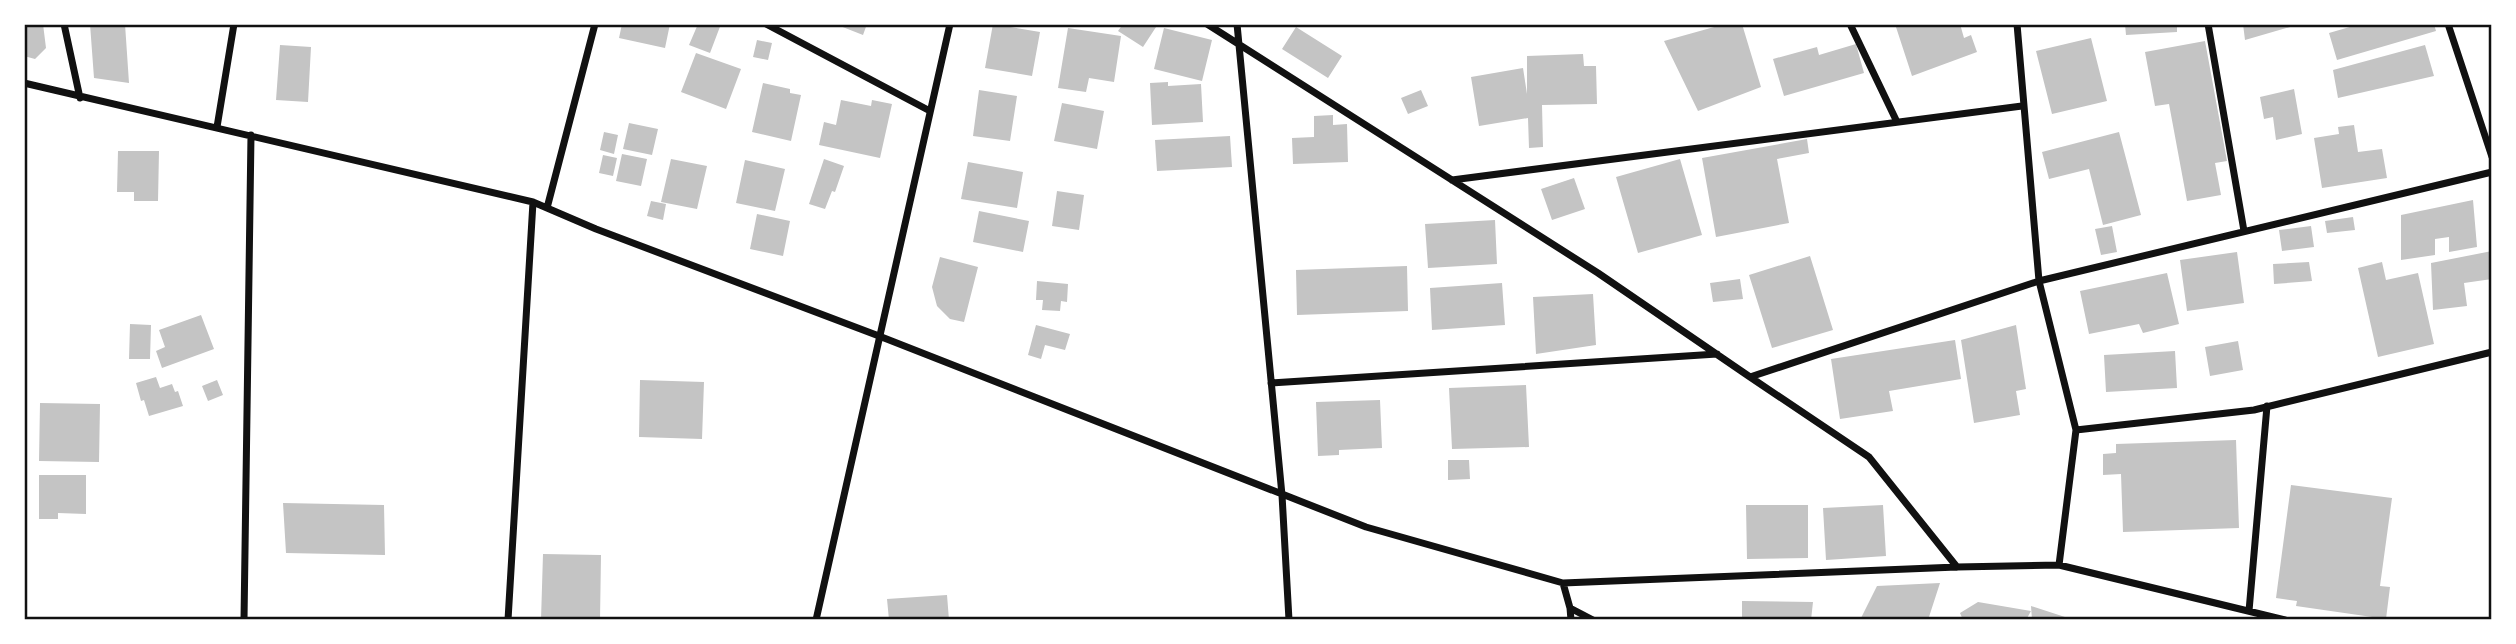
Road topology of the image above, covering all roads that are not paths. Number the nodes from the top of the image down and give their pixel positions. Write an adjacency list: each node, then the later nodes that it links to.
1 (64, 24): 14 (street)
2 (234, 24): 18 (street)
3 (595, 24): 24 (street)
4 (766, 24): 16 (street)
5 (950, 24): 16 (street)
6 (1207, 24): 12 (street)
7 (1237, 24): 12 (street)
8 (1850, 24): 17 (street)
9 (2017, 24): 15 (street)
10 (2208, 24): 25 (street)
11 (2448, 24): 20 (street)
12 (1237, 44): 22 (street); 31 (street)
13 (24, 83): 14 (street)
14 (80, 98): 18 (street)
15 (2022, 106): 17 (street); 26 (street)
16 (930, 111): 27 (street)
17 (1898, 122): 22 (street)
18 (217, 127): 19 (street)
19 (251, 135): 23 (street); 41 (street)
20 (2491, 157)
21 (2491, 173): 25 (street)
22 (1452, 180): 29 (street)
23 (533, 202): 24 (street); 42 (street)
24 (547, 208): 27 (street)
25 (2244, 231): 26 (street)
26 (2039, 281): 30 (street); 33 (street)
27 (879, 336): 34 (street); 43 (street)
28 (2491, 352): 32 (street)
29 (1717, 354): 30 (street); 31 (street)
30 (1750, 377): 36 (street)
31 (1271, 383): 34 (street)
32 (2267, 406): 33 (street); 39 (street)
33 (2076, 430): 35 (street)
34 (1282, 495): 37 (street); 44 (street)
35 (2059, 565): 36 (street); 39 (street)
36 (1957, 567): 37 (street)
37 (1563, 583): 38 (street)
38 (1570, 608): 45 (street); 46 (street)
39 (2249, 611): 40 (street)
40 (2265, 617): 47 (street)
41 (244, 620)
42 (508, 620)
43 (816, 620)
44 (1289, 620)
45 (1571, 620)
46 (1593, 620)
47 (2286, 620)

